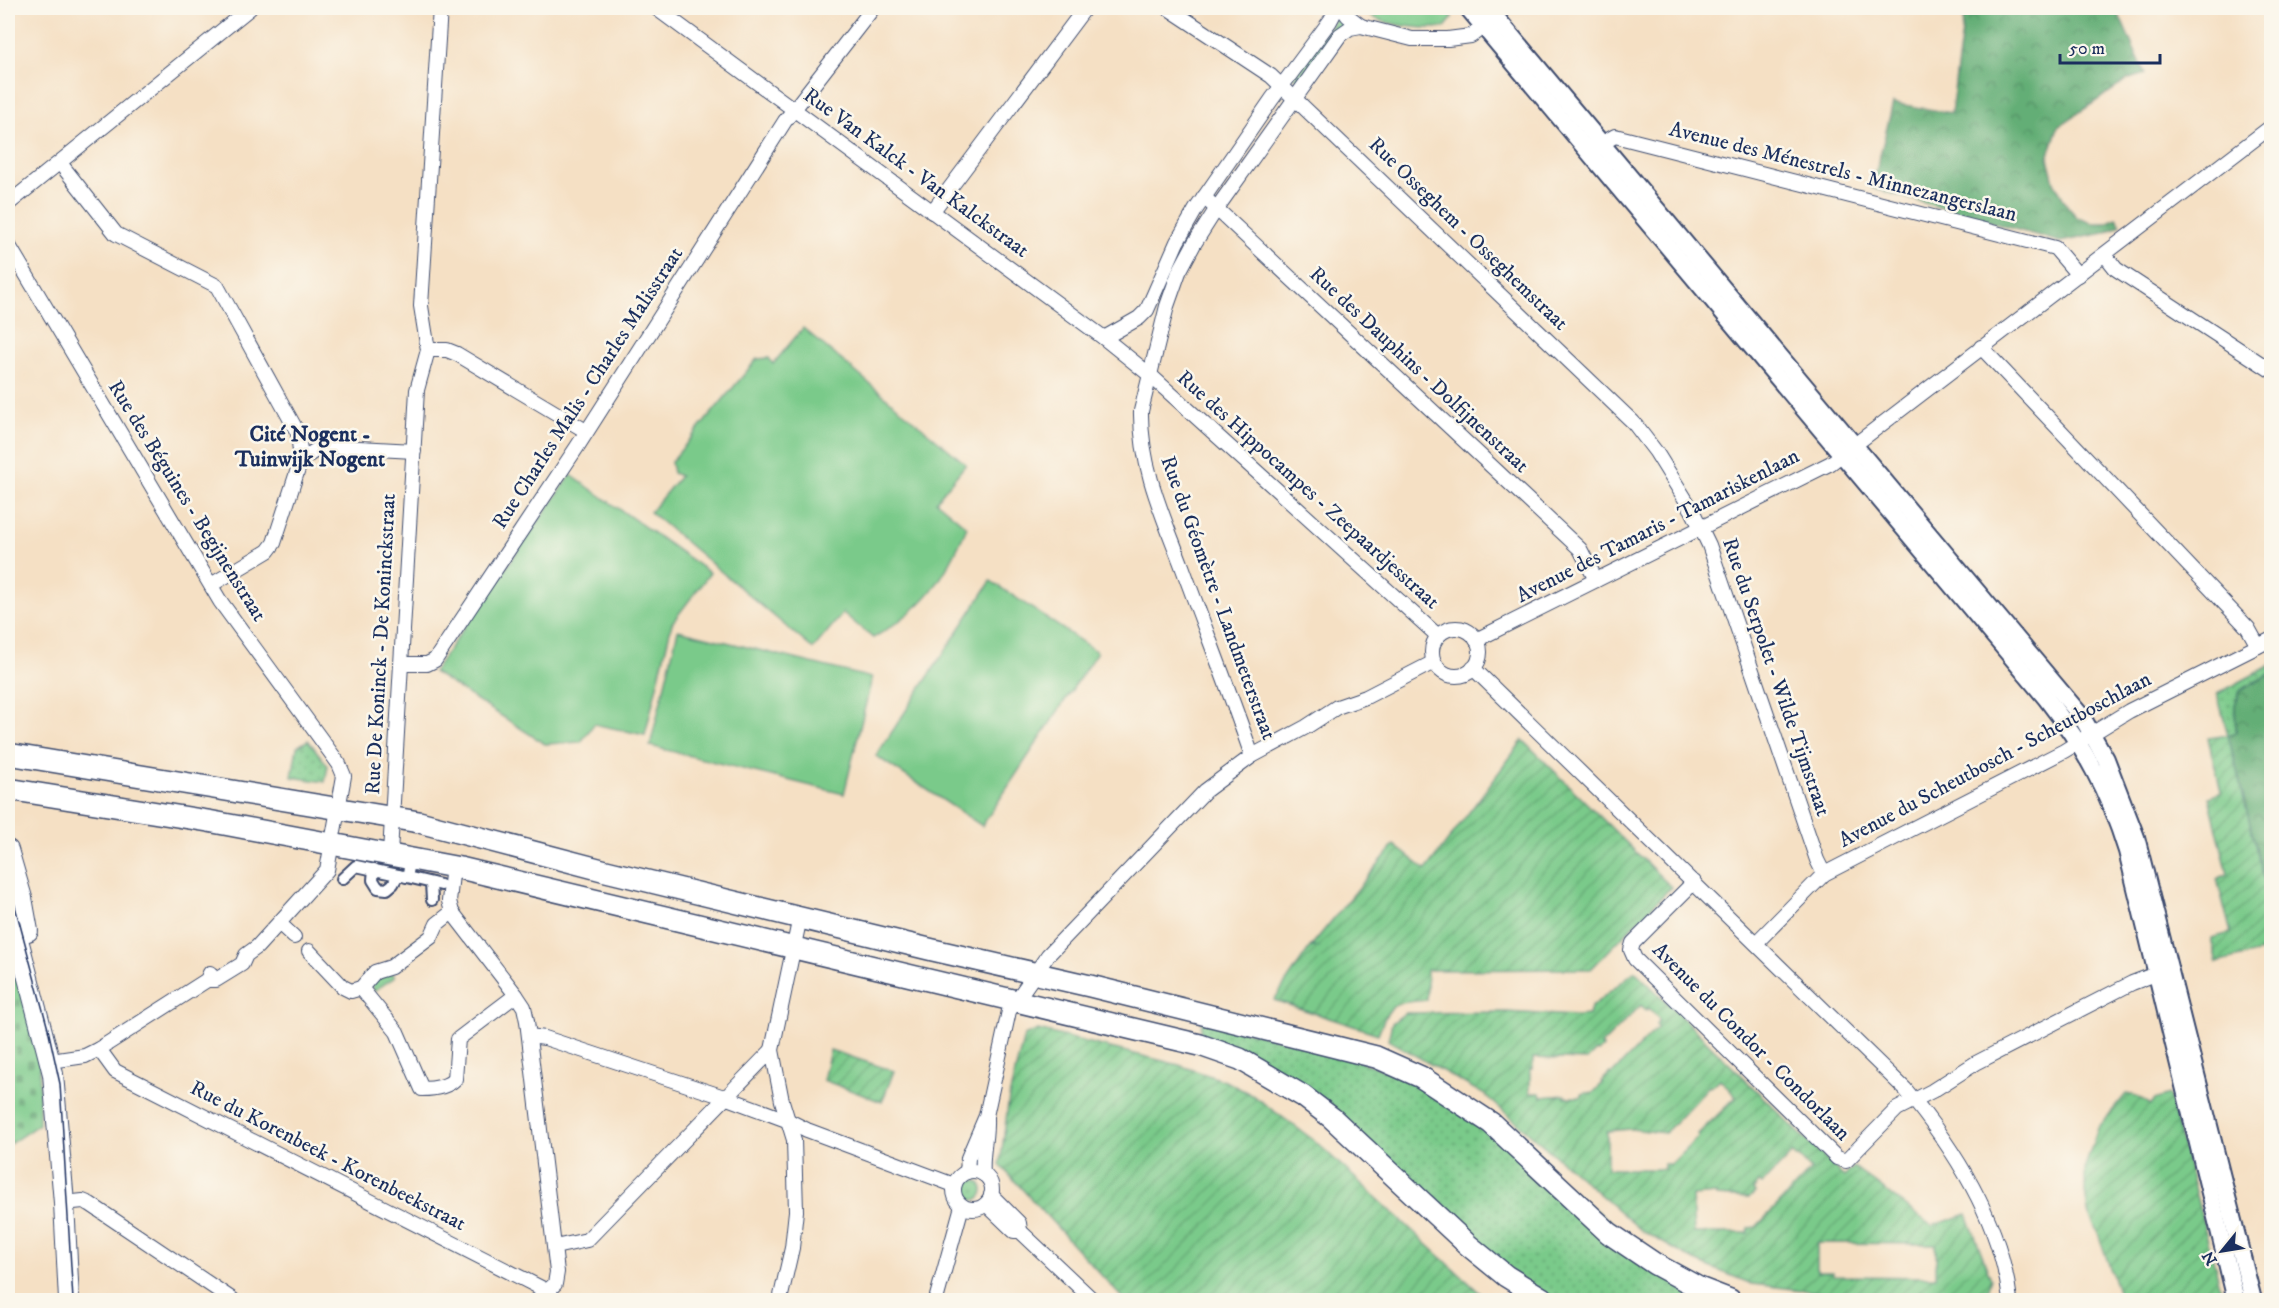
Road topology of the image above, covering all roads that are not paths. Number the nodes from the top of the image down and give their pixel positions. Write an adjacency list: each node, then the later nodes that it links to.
1 (250, 8): 17 (street)
2 (440, 8): 27 (street, Rue De Koninck - De Koninckstraat)
3 (656, 8): 14 (street, Rue Van Kalck - Van Kalckstraat)
4 (873, 8): 14 (street, Rue Charles Malis - Charles Malisstraat)
5 (1085, 8): 21 (street)
6 (1168, 8): 12 (street, Rue Osseghem - Osseghemstraat)
7 (1336, 8): 12 (street)
8 (1342, 8): 11 (street)
9 (1468, 8): 10 (street)
10 (1489, 13): 11 (street); 16 (street)
11 (1360, 27): 13 (street, Rue du Géomètre - Landmeterstraat)
12 (1281, 86): 13 (street, Rue Osseghem - Osseghemstraat); 18 (street)
13 (1294, 98): 20 (street, Rue du Géomètre - Landmeterstraat); 36 (street, Rue Osseghem - Osseghemstraat)
14 (794, 110): 21 (street, Rue Van Kalck - Van Kalckstraat); 30 (street, Rue Charles Malis - Charles Malisstraat)
15 (2271, 126): 23 (street, Avenue des Tamaris - Tamariskenlaan)
16 (1595, 147): 24 (street, Avenue des Ménestrels - Minnezangerslaan); 33 (street)
17 (60, 163): 19 (street); 31 (street)
18 (1204, 197): 20 (street, Rue des Dauphins - Dolfijnenstraat); 25 (street)
19 (8, 204)
20 (1216, 208): 29 (street, Rue du Géomètre - Landmeterstraat); 37 (street, Rue des Dauphins - Dolfijnenstraat)
21 (932, 212): 25 (street, Rue Van Kalck - Van Kalckstraat)
22 (8, 244): 38 (street, Rue des Béguines - Begijnenstraat)
23 (2105, 255): 24 (street, Avenue des Tamaris - Tamariskenlaan); 28 (street)
24 (2078, 275): 26 (street, Avenue des Tamaris - Tamariskenlaan)
25 (1104, 338): 29 (street, Rue Van Kalck - Van Kalckstraat)
26 (1982, 347): 33 (street, Avenue des Tamaris - Tamariskenlaan); 42 (street)
27 (428, 350): 30 (street); 34 (street, Rue De Koninck - De Koninckstraat)
28 (2271, 371)
29 (1150, 375): 39 (street, Rue des Hippocampes - Zeepaardjesstraat); 48 (street, Rue du Géomètre - Landmeterstraat)
30 (586, 431): 44 (street, Rue Charles Malis - Charles Malisstraat)
31 (298, 433): 32 (street); 35 (street)
32 (322, 446): 34 (street); 35 (street)
33 (1850, 450): 36 (street, Avenue des Tamaris - Tamariskenlaan); 46 (street)
34 (414, 451): 44 (street, Rue De Koninck - De Koninckstraat)
35 (301, 460): 38 (street)
36 (1701, 527): 37 (street, Avenue des Tamaris - Tamariskenlaan); 58 (street, Rue du Serpolet - Wilde Tijmstraat)
37 (1596, 580): 41 (street, Avenue des Tamaris - Tamariskenlaan)
38 (211, 585): 50 (street, Rue des Béguines - Begijnenstraat)
39 (1438, 636): 41 (street); 43 (street)
40 (2271, 639): 42 (street, Avenue du Scheutbosch - Scheutboschlaan)
41 (1476, 640): 45 (street)
42 (2258, 646): 46 (street, Avenue du Scheutbosch - Scheutboschlaan)
43 (1434, 662): 45 (street); 48 (street)
44 (402, 664): 51 (street, Rue De Koninck - De Koninckstraat)
45 (1473, 668): 60 (street)
46 (2085, 738): 58 (street, Avenue du Scheutbosch - Scheutboschlaan); 70 (street)
47 (8, 754): 50 (main road)
48 (1251, 756): 71 (street)
49 (8, 789): 52 (main road)
50 (339, 809): 51 (main road); 52 (street, Rue des Béguines - Begijnenstraat)
51 (392, 818): 54 (street, Rue De Koninck - De Koninckstraat); 64 (main road)
52 (332, 843): 54 (main road); 65 (street, Rue des Béguines - Begijnenstraat)
53 (8, 850): 78 (main road)
54 (390, 853): 55 (main road)
55 (453, 866): 63 (street); 68 (main road)
56 (374, 869): 57 (street); 57 (street); 59 (street)
57 (405, 873): 61 (street)
58 (1824, 873): 67 (street, Avenue du Scheutbosch - Scheutboschlaan)
59 (342, 879)
60 (1694, 882): 67 (street); 80 (street, Avenue du Condor - Condorlaan)
61 (432, 900)
62 (8, 901): 78 (main road)
63 (452, 912): 72 (street); 73 (street)
64 (800, 917): 68 (street); 71 (main road)
65 (279, 923): 66 (street); 76 (street, Rue des Béguines - Begijnenstraat)
66 (294, 937)
67 (1756, 943): 80 (street)
68 (794, 946): 74 (main road); 77 (street)
69 (309, 951): 72 (street)
70 (2162, 971): 80 (street); 81 (street)
71 (1035, 973): 74 (street); 98 (main road)
72 (361, 988): 73 (street)
73 (516, 995): 75 (street)
74 (1017, 1000): 82 (street); 97 (main road)
75 (528, 1036): 79 (street); 90 (street)
76 (99, 1049): 78 (street, Rue des Béguines - Begijnenstraat); 91 (street, Rue du Korenbeek - Korenbeekstraat)
77 (772, 1050): 79 (street); 83 (street)
78 (57, 1060): 88 (main road)
79 (727, 1098): 83 (street); 90 (street)
80 (1914, 1100): 99 (street)
81 (2196, 1106): 100 (street); 101 (street)
82 (986, 1116): 84 (street); 85 (street)
83 (789, 1121): 86 (street); 94 (street)
84 (967, 1172): 85 (street); 86 (street)
85 (983, 1174): 87 (street)
86 (954, 1185): 89 (street)
87 (989, 1200): 89 (street); 96 (street)
88 (64, 1203): 92 (main road); 93 (street)
89 (962, 1206): 95 (street)
90 (555, 1246): 91 (street)
91 (546, 1297)
92 (69, 1300)
93 (233, 1300)
94 (780, 1300)
95 (936, 1300)
96 (1093, 1300)
97 (1545, 1300)
98 (1730, 1300)
99 (2010, 1300)
100 (2236, 1300)
101 (2253, 1300)

